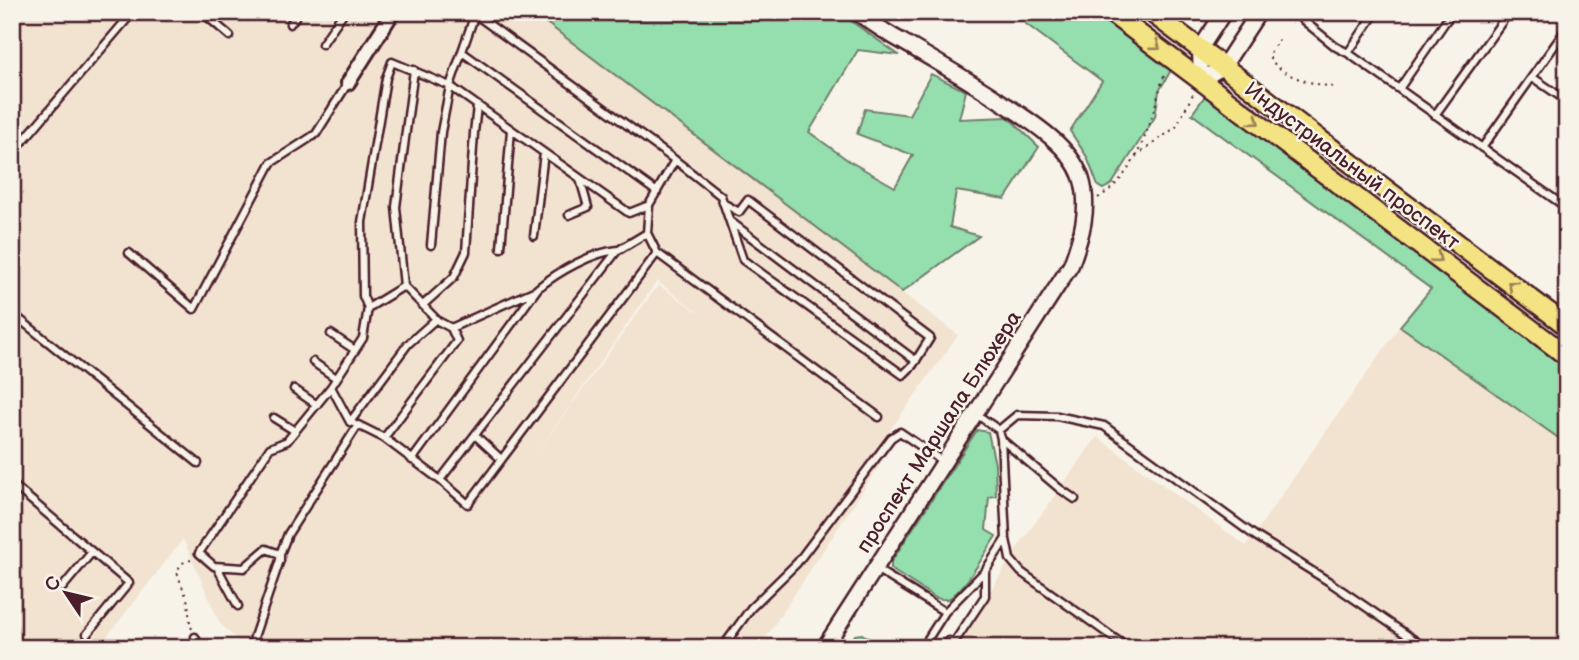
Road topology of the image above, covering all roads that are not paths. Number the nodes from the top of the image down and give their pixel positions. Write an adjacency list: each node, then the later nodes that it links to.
1 (133, 12): 35 (lane)
2 (202, 12): 18 (lane)
3 (299, 12): 16 (lane)
4 (344, 12): 19 (lane)
5 (393, 12): 27 (street)
6 (856, 12): 69 (street, проспект Маршала Блюхера)
7 (1111, 12): 26 (main road, Индустриальный проспект, one-way to 26)
8 (1151, 12): 20 (main road, Индустриальный проспект)
9 (1224, 12): 20 (street)
10 (1259, 12): 23 (street)
11 (1293, 12): 22 (lane)
12 (1376, 12): 22 (lane)
13 (1452, 12): 29 (lane)
14 (1509, 12): 32 (lane)
15 (474, 13): 21 (lane); 37 (lane)
16 (290, 24)
17 (1567, 28): 25 (lane)
18 (230, 36)
19 (321, 44)
20 (1200, 49): 23 (main road, Индустриальный проспект); 26 (street)
21 (462, 52): 28 (lane); 39 (lane)
22 (1348, 53): 29 (lane)
23 (1223, 67): 26 (street); 58 (main road, Индустриальный проспект, one-way to 23)
24 (414, 70): 28 (lane); 52 (lane); 55 (lane)
25 (1532, 77): 30 (lane); 34 (lane)
26 (1200, 80): 62 (main road, Индустриальный проспект, one-way to 62)
27 (348, 83): 50 (lane)
28 (450, 86): 31 (lane); 47 (lane)
29 (1399, 89): 32 (lane)
30 (1567, 101)
31 (477, 106): 33 (lane); 54 (lane)
32 (1435, 115): 34 (lane)
33 (511, 130): 36 (lane); 48 (lane)
34 (1482, 148): 42 (lane)
35 (12, 153)
36 (544, 153): 38 (lane); 46 (lane)
37 (675, 160): 39 (lane); 40 (lane)
38 (580, 179): 41 (lane); 43 (lane)
39 (657, 192): 41 (lane)
40 (723, 203): 44 (lane); 63 (lane)
41 (649, 205): 45 (lane)
42 (1567, 208)
43 (569, 215)
44 (729, 221): 63 (lane); 63 (lane)
45 (647, 233): 49 (lane); 51 (lane)
46 (534, 236)
47 (431, 245)
48 (501, 248)
49 (620, 249): 53 (lane); 76 (lane)
50 (129, 253)
51 (657, 253): 70 (lane); 79 (lane)
52 (404, 286): 54 (lane); 55 (lane)
53 (538, 289): 59 (lane); 80 (lane)
54 (422, 305): 57 (lane)
55 (368, 307): 61 (lane)
56 (12, 313): 81 (lane)
57 (436, 318): 59 (lane); 72 (lane)
58 (1567, 326)
59 (451, 328): 77 (lane)
60 (331, 334): 61 (lane)
61 (355, 350): 65 (lane)
62 (1567, 356)
63 (916, 361)
64 (313, 362): 65 (lane)
65 (336, 378): 66 (lane)
66 (331, 387): 68 (lane); 72 (lane)
67 (294, 389): 68 (lane)
68 (317, 405): 75 (lane)
69 (975, 413): 74 (lane); 82 (street, проспект Маршала Блюхера)
70 (878, 417)
71 (274, 418): 75 (lane)
72 (350, 422): 73 (lane)
73 (358, 425): 77 (lane); 88 (lane)
74 (999, 430): 78 (lane); 104 (lane)
75 (295, 431): 89 (lane)
76 (475, 435): 79 (lane); 83 (lane)
77 (384, 438): 80 (lane)
78 (1001, 439): 85 (lane); 86 (lane)
79 (501, 459): 83 (lane)
80 (412, 460): 83 (lane)
81 (198, 463)
82 (944, 463): 90 (street, проспект Маршала Блюхера); 100 (lane)
83 (440, 481)
84 (12, 484): 87 (lane)
85 (1075, 499)
86 (1006, 539): 91 (lane); 103 (lane)
87 (93, 552): 92 (lane); 95 (lane)
88 (280, 554): 89 (lane); 98 (lane)
89 (217, 566): 93 (lane)
90 (876, 569): 94 (lane); 101 (street, проспект Маршала Блюхера)
91 (985, 571): 94 (lane); 97 (lane)
92 (62, 589)
93 (238, 606)
94 (944, 612): 102 (lane)
95 (88, 634)
96 (195, 637): 99 (lane)
97 (949, 641)
98 (252, 643)
99 (200, 648)
100 (722, 648)
101 (824, 648)
102 (922, 648)
103 (1128, 648)
104 (1426, 648)

